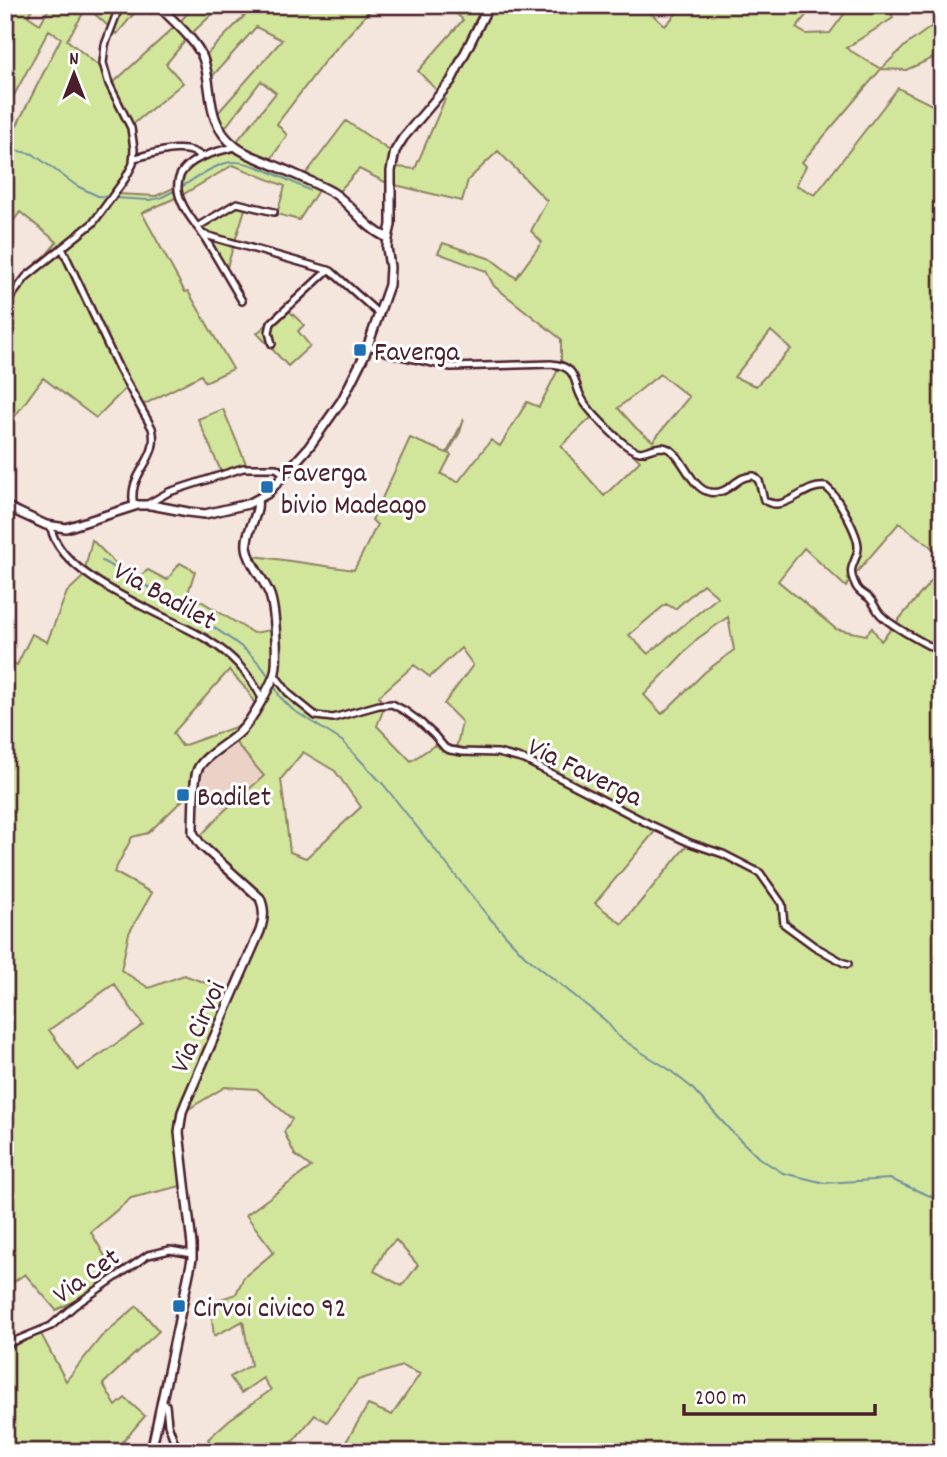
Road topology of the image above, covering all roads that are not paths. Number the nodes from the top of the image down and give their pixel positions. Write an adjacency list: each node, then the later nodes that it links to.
1 (120, 5): 6 (street)
2 (158, 5): 4 (street)
3 (489, 5): 10 (street)
4 (235, 147): 5 (street); 10 (street)
5 (201, 156): 6 (street); 8 (street)
6 (134, 158): 11 (street)
7 (274, 212): 8 (street)
8 (197, 227): 9 (street)
9 (202, 234): 12 (street); 13 (street)
10 (387, 238): 15 (street)
11 (62, 248): 14 (street); 22 (street)
12 (328, 270): 15 (street); 16 (street)
13 (242, 301)
14 (5, 304)
15 (379, 314): 17 (street)
16 (272, 344)
17 (368, 346): 18 (street); 24 (street)
18 (285, 474): 19 (street); 20 (street)
19 (257, 500): 20 (street); 25 (street)
20 (146, 505): 22 (street)
21 (5, 506): 23 (street)
22 (134, 506): 23 (street)
23 (51, 527): 26 (street, Via Badilet)
24 (942, 653)
25 (274, 674): 26 (street, Via Cirvoi); 27 (street, Via Faverga)
26 (262, 698): 28 (street, Via Cirvoi)
27 (848, 964)
28 (192, 1254): 29 (street, Via Cet); 30 (street, Via Cirvoi)
29 (5, 1345)
30 (163, 1404): 31 (street, Via Cirvoi); 32 (street)
31 (151, 1452)
32 (178, 1452)

